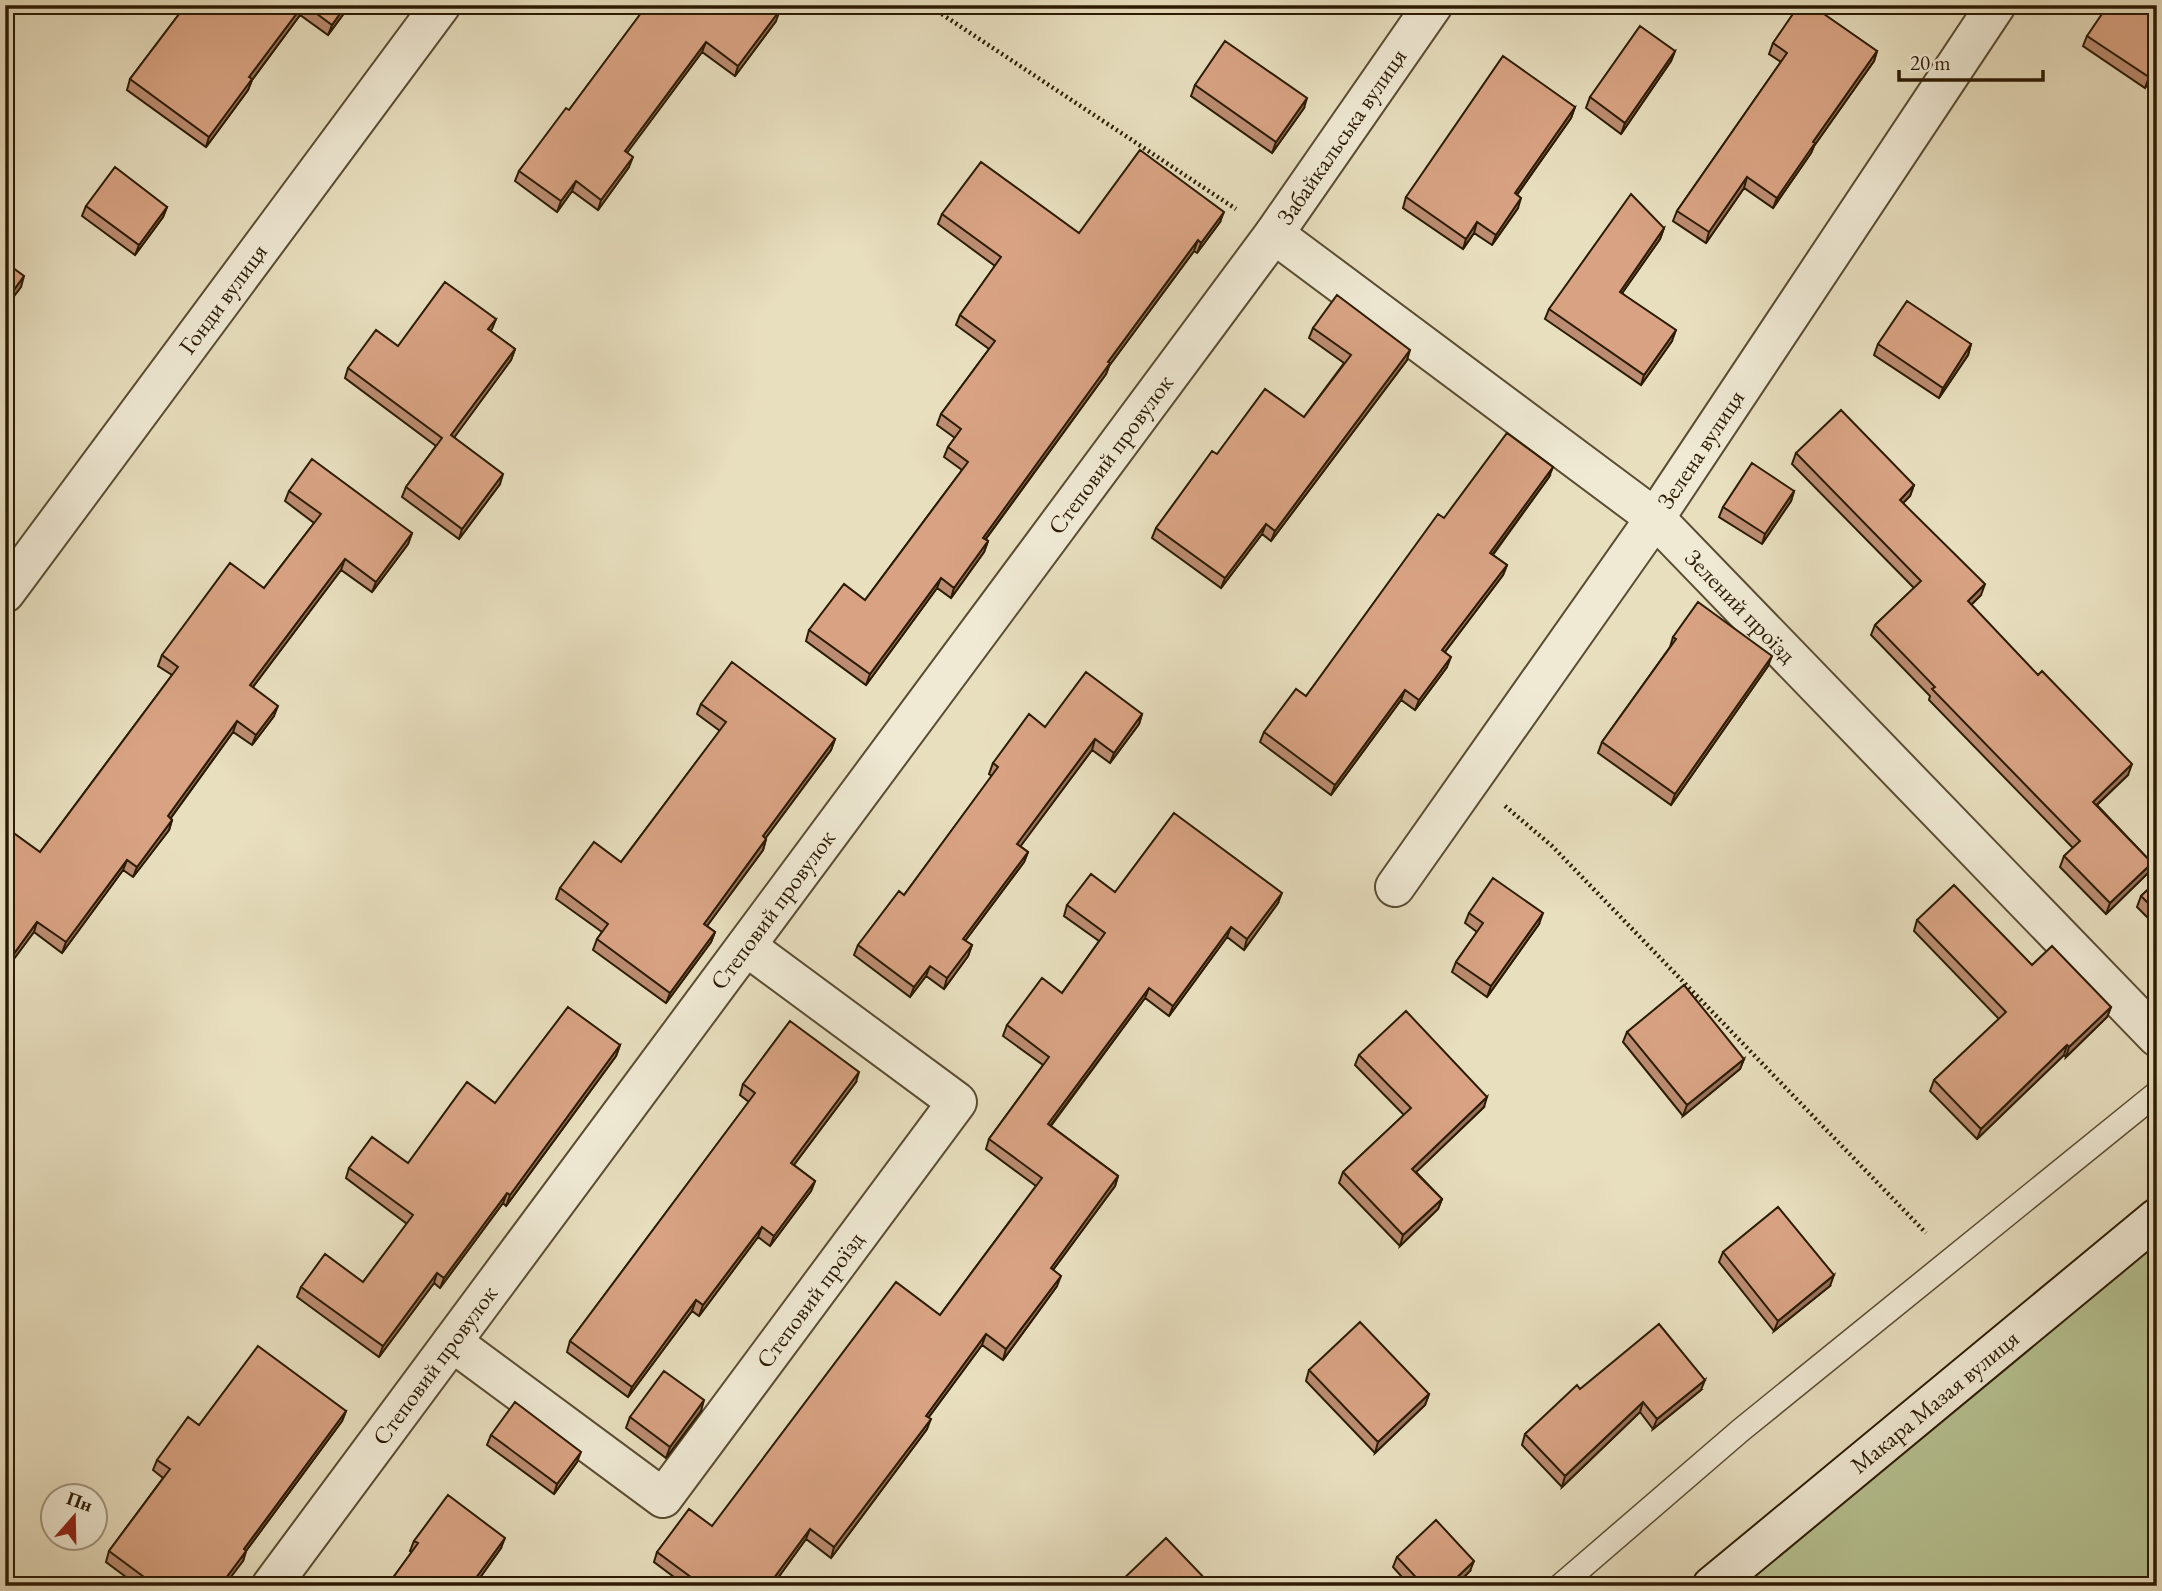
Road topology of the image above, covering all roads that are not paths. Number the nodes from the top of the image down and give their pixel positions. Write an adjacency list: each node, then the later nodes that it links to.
1 (441, 5): 6 (street, Гонди вулиця)
2 (1433, 5): 4 (street, Забайкальська вулиця)
3 (1996, 5): 5 (street, Зелена вулиця)
4 (1274, 234): 5 (street, Зелений проїзд); 8 (street, Степовий провулок)
5 (1655, 518): 7 (street, Зелена вулиця); 9 (street, Зелений проїзд)
6 (5, 593)
7 (1395, 887)
8 (746, 946): 12 (street, Степовий провулок); 12 (street, Степовий проїзд)
9 (2157, 1037)
10 (2157, 1093): 14 (lane)
11 (2157, 1218): 15 (street, Макара Мазая вулиця)
12 (452, 1342): 13 (street, Степовий провулок)
13 (271, 1586)
14 (1560, 1586)
15 (1712, 1586)

